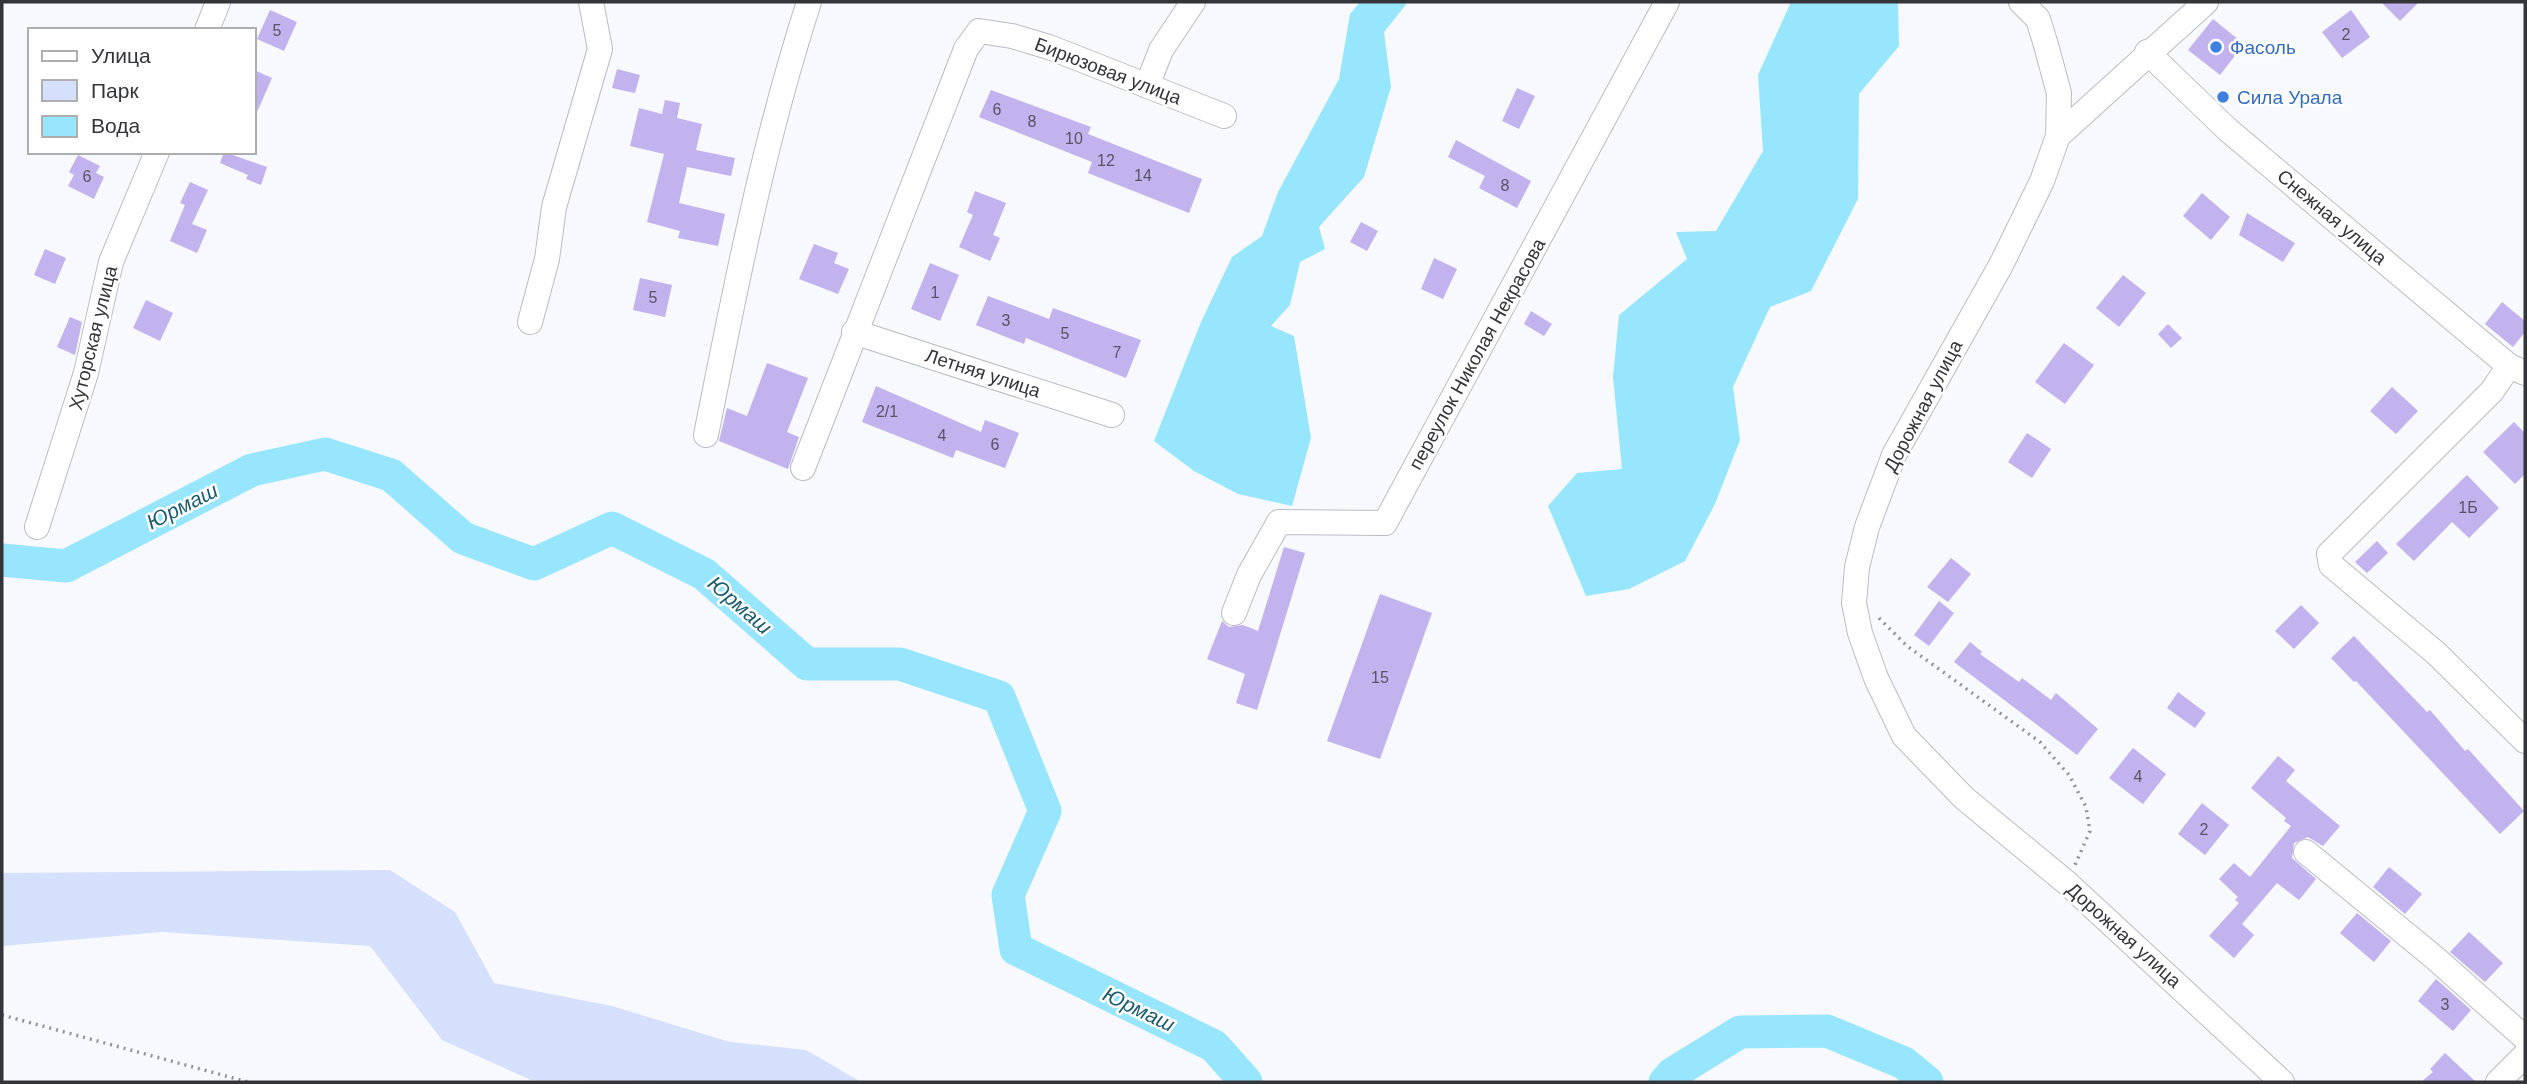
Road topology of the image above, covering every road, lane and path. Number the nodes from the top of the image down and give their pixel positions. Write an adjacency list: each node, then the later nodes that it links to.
1 (218, 2): 8 (street)
2 (592, 2): 14 (street)
3 (809, 2): 18 (street)
4 (1193, 2): 10 (street)
5 (1667, 2): 22 (street, переулок Николая Некрасова)
6 (2021, 2): 12 (street, Дорожная улица)
7 (2206, 2): 9 (street)
8 (208, 28)
9 (2147, 52): 12 (street); 16 (street, Снежная улица)
10 (1147, 86): 11 (street, Бирюзовая улица); 15 (street, Бирюзовая улица)
11 (1224, 116)
12 (2057, 136): 21 (street, Дорожная улица)
13 (156, 154): 20 (street, Хуторская улица)
14 (530, 322)
15 (854, 332): 17 (street, Летняя улица); 19 (street)
16 (2517, 369): 23 (street)
17 (1112, 415)
18 (706, 435)
19 (803, 468)
20 (37, 527)
21 (1856, 588): 25 (street, Дорожная улица); 25 (path)
22 (1234, 613)
23 (2525, 741)
24 (2306, 852): 27 (street)
25 (2067, 883): 30 (street, Дорожная улица)
26 (2, 1015): 29 (path)
27 (2525, 1038)
28 (2525, 1055): 31 (street)
29 (248, 1082)
30 (2282, 1082)
31 (2498, 1082)

